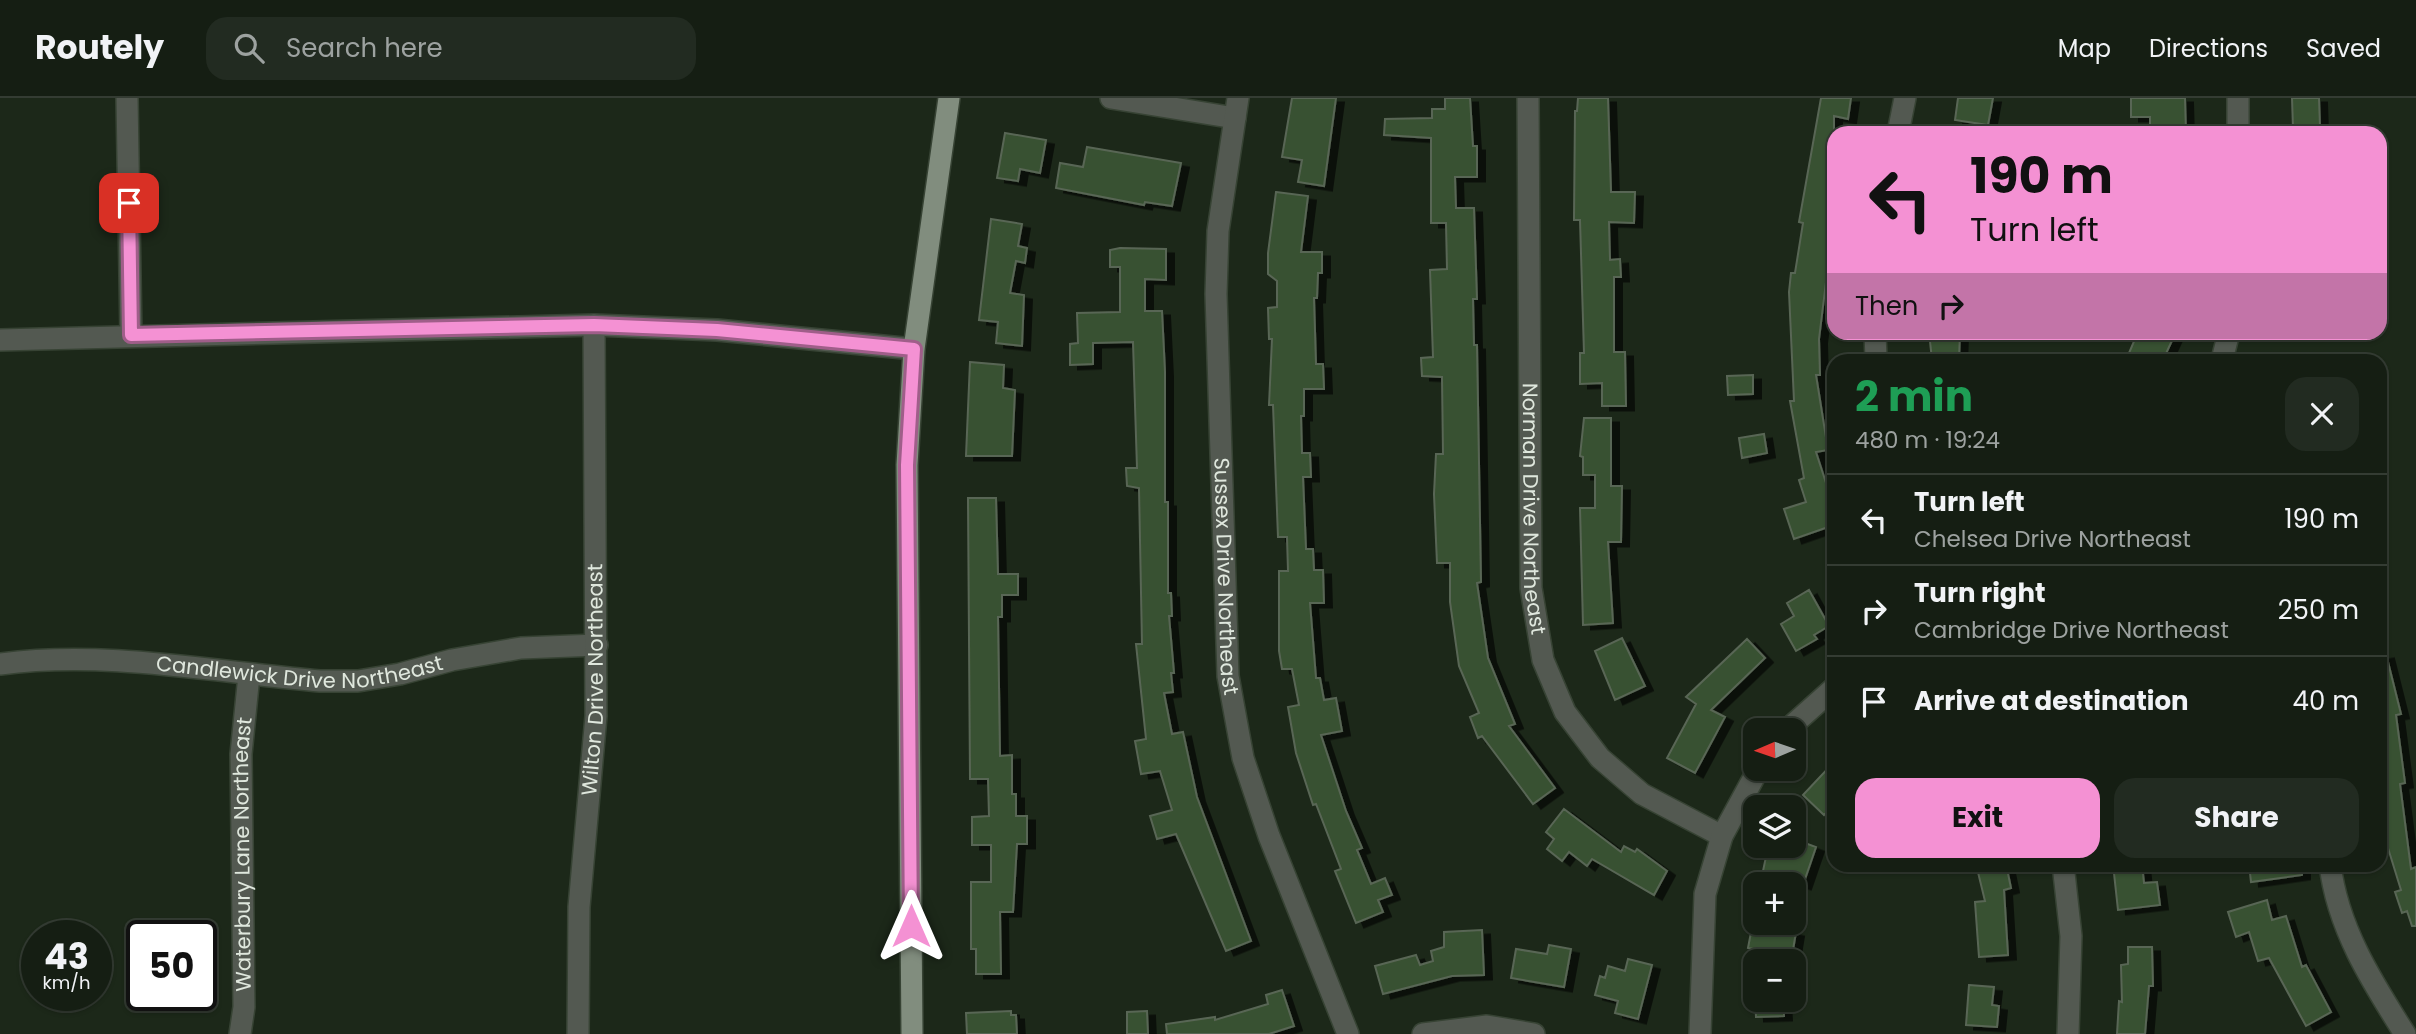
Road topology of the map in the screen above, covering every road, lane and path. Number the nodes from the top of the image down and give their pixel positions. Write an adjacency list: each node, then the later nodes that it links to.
1 (127, 98): 11 (street)
2 (950, 98): 13 (main road)
3 (1111, 98): 7 (street)
4 (1528, 98): 20 (street, Norman Drive Northeast)
5 (1905, 98): 8 (street)
6 (2238, 98): 9 (street)
7 (1236, 108): 26 (street, Sussex Drive Northeast)
8 (1899, 126)
9 (2238, 126)
10 (594, 325): 11 (street); 13 (street); 14 (street, Wilton Drive Northeast)
11 (131, 335): 12 (street)
12 (0, 340)
13 (914, 349): 25 (main road)
14 (597, 645): 16 (street, Candlewick Drive Northeast); 24 (street, Wilton Drive Northeast)
15 (0, 664): 16 (street, Candlewick Drive Northeast)
16 (249, 675): 23 (street, Waterbury Lane Northeast)
17 (1827, 694): 18 (street)
18 (1800, 718)
19 (1752, 781): 20 (street)
20 (1723, 836): 29 (street)
21 (2064, 872): 30 (street)
22 (2332, 872): 31 (street)
23 (240, 1034)
24 (578, 1034)
25 (912, 1034)
26 (1348, 1034)
27 (1423, 1034): 28 (street)
28 (1534, 1034)
29 (1700, 1034)
30 (2068, 1034)
31 (2405, 1034)

